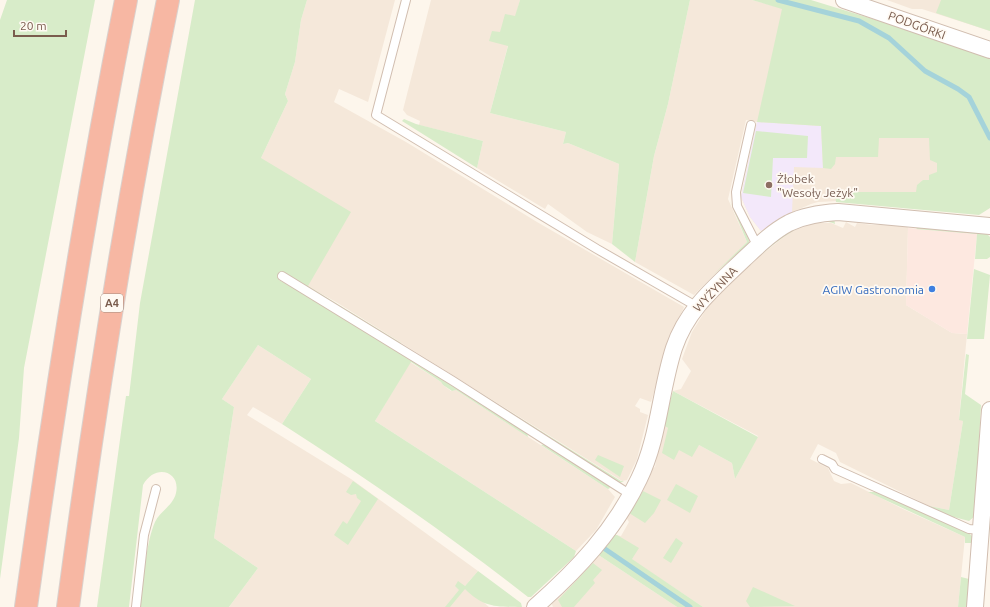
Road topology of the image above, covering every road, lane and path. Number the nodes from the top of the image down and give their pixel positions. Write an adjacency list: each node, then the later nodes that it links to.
1 (126, 0): 16 (highway)
2 (168, 0): 17 (highway, A4)
3 (406, 0): 10 (lane)
4 (844, 0): 5 (street, PODGÓRKI)
5 (990, 50)
6 (751, 125): 8 (lane)
7 (990, 226): 8 (street, WYŻYNNA)
8 (758, 247): 10 (street, WYŻYNNA)
9 (282, 276): 14 (lane)
10 (696, 306): 14 (street, WYŻYNNA)
11 (990, 410): 15 (street)
12 (822, 459): 15 (lane)
13 (156, 489): 18 (lane)
14 (631, 495): 19 (street, WYŻYNNA)
15 (981, 530): 20 (street)
16 (26, 607)
17 (68, 607)
18 (136, 607)
19 (535, 607)
20 (975, 607)

